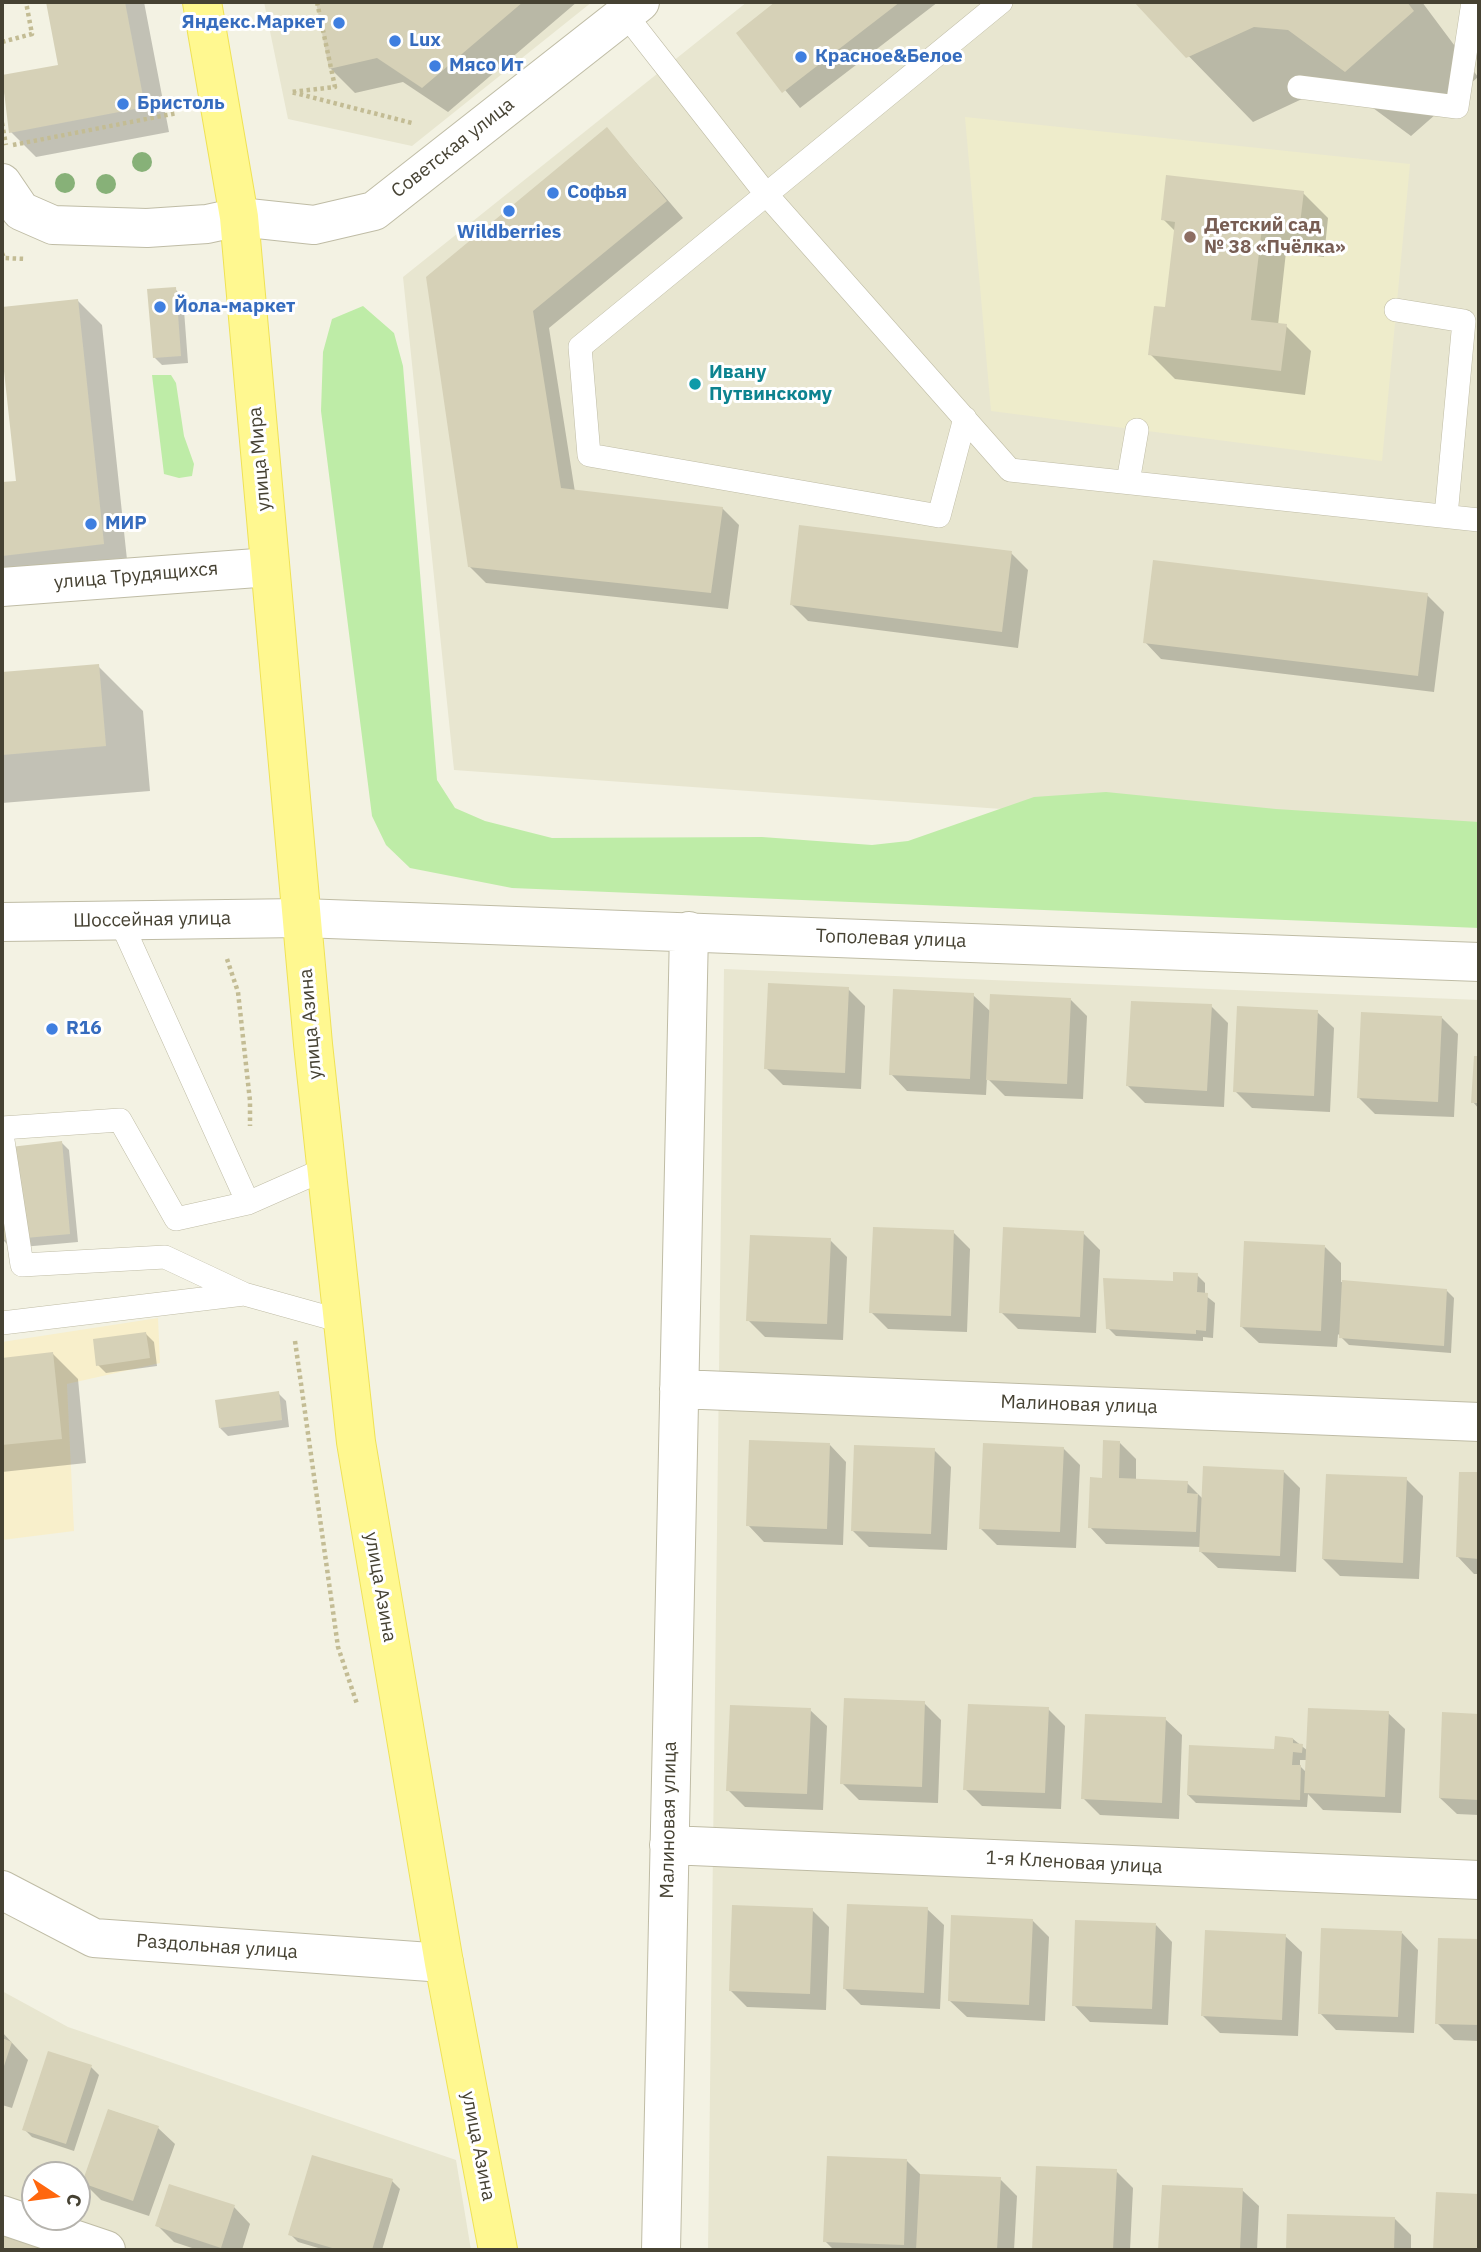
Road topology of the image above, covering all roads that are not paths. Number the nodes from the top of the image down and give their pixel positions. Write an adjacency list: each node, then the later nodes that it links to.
1 (202, 2): 8 (main road, улица Мира)
2 (1001, 2): 6 (lane)
3 (1474, 2): 5 (lane)
4 (632, 8): 6 (lane); 8 (street, Советская улица)
5 (1299, 87)
6 (766, 194): 11 (lane); 11 (lane)
7 (8, 206): 8 (street, Советская улица)
8 (239, 217): 16 (main road, улица Мира)
9 (1396, 310): 10 (lane)
10 (1471, 322): 14 (lane)
11 (965, 418): 13 (lane)
12 (1138, 430): 13 (lane)
13 (1128, 482): 14 (lane)
14 (1446, 516): 15 (lane)
15 (1479, 520)
16 (270, 567): 17 (street, улица Трудящихся); 18 (main road, улица Мира)
17 (2, 587)
18 (302, 918): 19 (street, Шоссейная улица); 21 (street, Тополевая улица); 25 (main road, улица Азина)
19 (120, 920): 20 (street, Шоссейная улица); 26 (lane)
20 (2, 922)
21 (689, 931): 22 (street, Тополевая улица); 30 (street, Малиновая улица)
22 (1479, 962)
23 (2, 1128): 26 (lane)
24 (2, 1134): 27 (lane)
25 (325, 1169): 26 (lane); 28 (main road, улица Азина)
26 (248, 1203)
27 (244, 1294): 28 (lane); 29 (lane)
28 (341, 1321): 35 (main road, улица Азина)
29 (2, 1323)
30 (679, 1389): 31 (street, Малиновая улица); 32 (street, Малиновая улица)
31 (1479, 1422)
32 (669, 1845): 33 (street, 1-я Кленовая улица); 39 (street, Малиновая улица)
33 (1479, 1880)
34 (2, 1890): 35 (street, Раздольная улица)
35 (444, 1963): 38 (main road, улица Азина)
36 (2, 2215): 37 (street)
37 (106, 2250)
38 (498, 2250)
39 (661, 2250)

